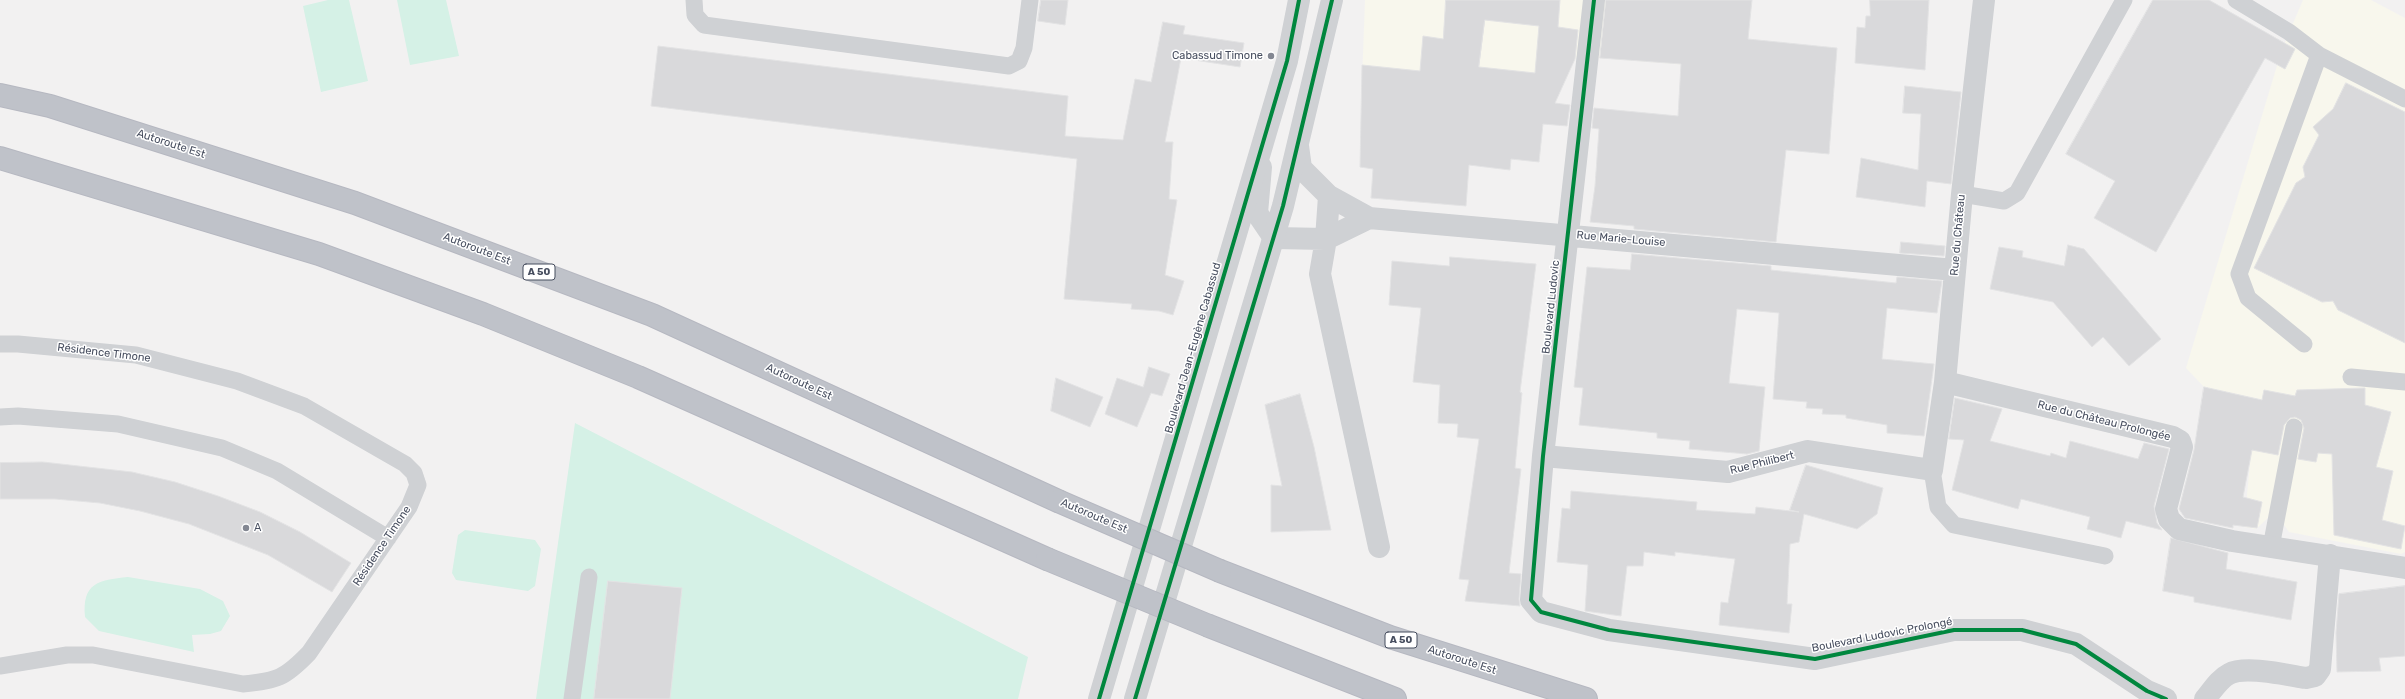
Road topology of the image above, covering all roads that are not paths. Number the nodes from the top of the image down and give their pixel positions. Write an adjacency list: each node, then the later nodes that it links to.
1 (694, 0): 2 (lane)
2 (1030, 0)
3 (1299, 0): 12 (street, Boulevard Jean-Eugène Cabassud)
4 (1332, 0): 13 (street)
5 (1594, 0): 18 (street, Boulevard Ludovic)
6 (1984, 0): 15 (street, Rue du Château)
7 (2124, 0): 15 (lane)
8 (2236, 0): 9 (lane)
9 (2319, 56): 11 (lane); 23 (lane)
10 (0, 95): 44 (highway, Autoroute Est / A 50, bridge)
11 (2405, 99)
12 (1264, 137): 19 (street); 41 (street, Boulevard Jean-Eugène Cabassud)
13 (1298, 146): 16 (street, Rue Marie-Louise); 19 (street)
14 (0, 158): 43 (highway, bridge)
15 (1962, 194): 21 (street, Rue du Château)
16 (1329, 196): 17 (street, Rue Marie-Louise); 20 (street)
17 (1369, 218): 18 (street, Rue Marie-Louise); 20 (street)
18 (1568, 234): 21 (street, Rue Marie-Louise); 29 (street, Boulevard Ludovic)
19 (1274, 238): 20 (street); 42 (street)
20 (1326, 238): 32 (street)
21 (1955, 270): 25 (street, Rue du Château)
22 (0, 344): 31 (lane, Résidence Timone)
23 (2304, 344)
24 (2351, 377): 26 (lane)
25 (1945, 382): 30 (street, Rue du Château); 33 (street, Rue du Château Prolongée)
26 (2405, 382)
27 (0, 417): 31 (lane)
28 (2294, 427): 33 (lane)
29 (1543, 456): 30 (street, Rue Philibert); 38 (street, Boulevard Ludovic)
30 (1932, 470): 35 (lane)
31 (388, 538): 39 (lane, Résidence Timone)
32 (1379, 547)
33 (2271, 547): 34 (street, Rue du Château Prolongée)
34 (2330, 555): 36 (street, Rue du Château Prolongée); 46 (street)
35 (2105, 556)
36 (2405, 568)
37 (589, 577): 40 (lane)
38 (1541, 612): 45 (street, Boulevard Ludovic Prolongé)
39 (0, 666)
40 (572, 699)
41 (1099, 699)
42 (1135, 699)
43 (1396, 699)
44 (1586, 699)
45 (2166, 699)
46 (2205, 699)

